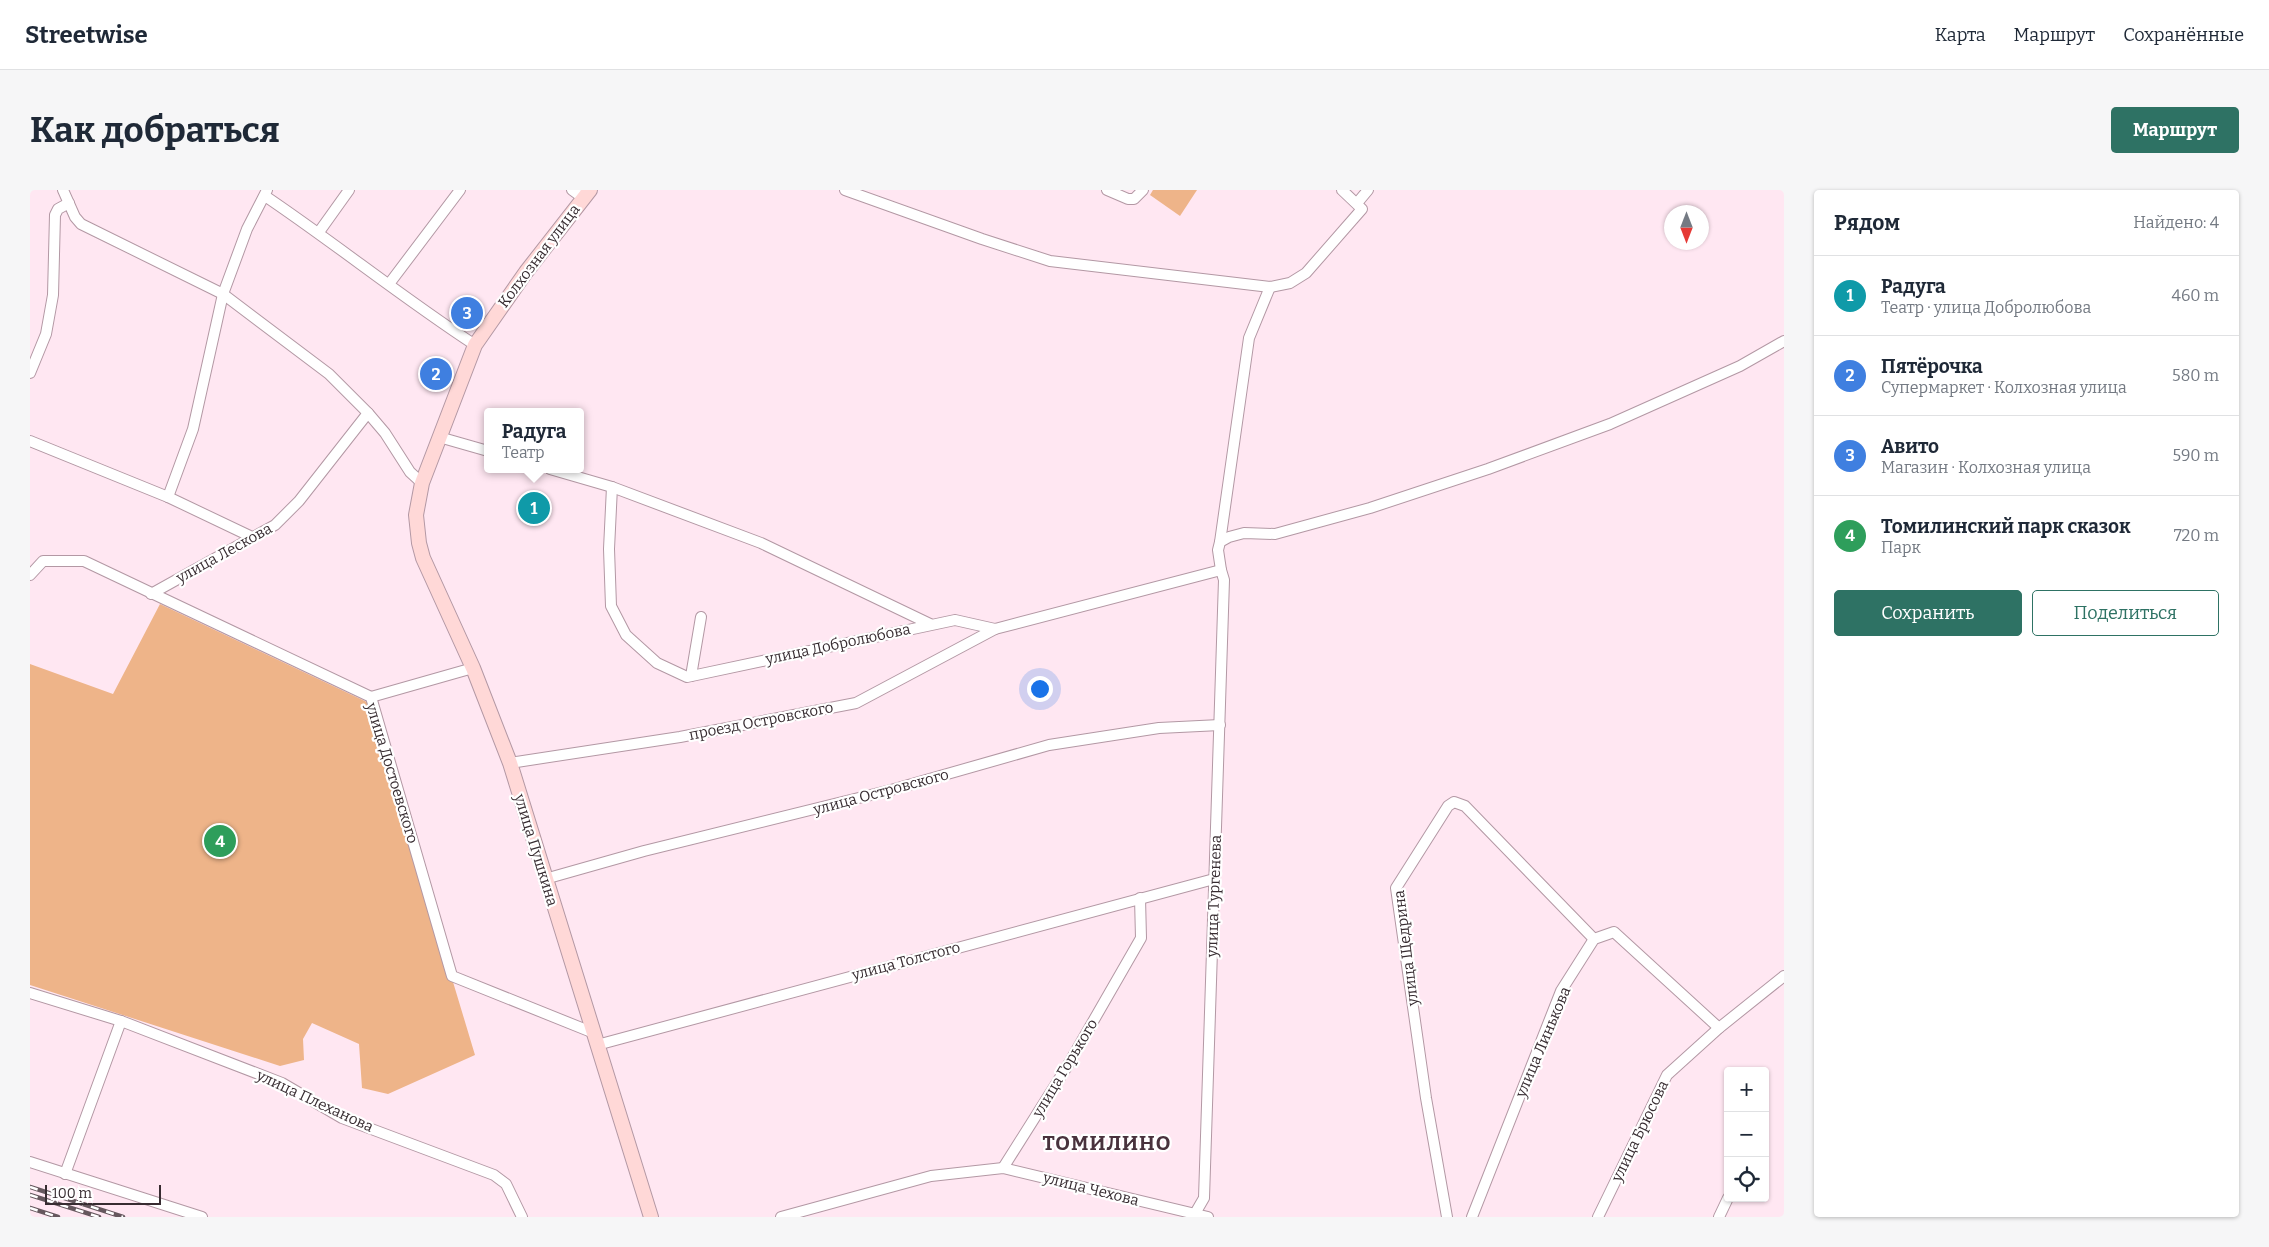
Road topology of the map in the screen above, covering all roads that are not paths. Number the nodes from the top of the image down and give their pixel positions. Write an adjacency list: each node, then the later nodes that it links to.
1 (63, 190): 11 (street)
2 (349, 190): 13 (street)
3 (460, 190): 14 (street)
4 (845, 190): 15 (street)
5 (1107, 190): 6 (street)
6 (1143, 190)
7 (1342, 190): 12 (street)
8 (1368, 190): 12 (street)
9 (266, 193): 13 (street); 16 (street)
10 (582, 193): 18 (main road, Колхозная улица)
11 (69, 203): 16 (street); 19 (street)
12 (1360, 205): 15 (street)
13 (319, 232): 14 (street)
14 (389, 284): 18 (street)
15 (1270, 287): 29 (street, улица Тургенева)
16 (223, 294): 20 (street); 27 (street)
17 (1784, 341): 29 (street)
18 (475, 345): 21 (main road, Колхозная улица)
19 (30, 373)
20 (368, 412): 25 (street); 28 (street, улица Лескова)
21 (439, 437): 23 (street); 25 (main road, Колхозная улица)
22 (30, 441): 27 (street)
23 (484, 450)
24 (564, 473): 26 (street, улица Добролюбова)
25 (422, 486): 36 (main road, улица Пушкина)
26 (612, 487): 34 (street, улица Добролюбова); 37 (street)
27 (168, 497): 28 (street)
28 (252, 536): 32 (street, улица Лескова)
29 (1220, 542): 30 (street, улица Тургенева)
30 (1222, 573): 35 (street, проезд Островского); 39 (street, улица Тургенева)
31 (30, 574): 32 (street, улица Достоевского)
32 (151, 594): 38 (street, улица Достоевского)
33 (701, 616): 37 (street)
34 (930, 624): 35 (street); 37 (street, улица Добролюбова)
35 (995, 630): 40 (street, проезд Островского)
36 (473, 668): 38 (street); 40 (main road, улица Пушкина)
37 (691, 676)
38 (371, 697): 49 (street, улица Достоевского)
39 (1220, 725): 41 (street, улица Островского); 42 (street, улица Тургенева)
40 (510, 763): 41 (main road, улица Пушкина)
41 (545, 879): 49 (main road, улица Пушкина)
42 (1214, 879): 43 (street, улица Толстого); 54 (street, улица Тургенева)
43 (1140, 898): 49 (street, улица Толстого); 51 (street, улица Горького)
44 (1594, 940): 48 (street); 60 (street, улица Щедрина); 61 (street, улица Линькова)
45 (1784, 976): 48 (street, улица Брюсова)
46 (30, 993): 47 (street, улица Плеханова)
47 (121, 1021): 52 (street); 56 (street, улица Плеханова)
48 (1719, 1028): 62 (street, улица Брюсова)
49 (596, 1039): 57 (main road, улица Пушкина)
50 (30, 1162): 52 (street)
51 (1003, 1168): 54 (street, улица Чехова); 58 (street)
52 (65, 1174): 55 (street)
53 (1726, 1202): 63 (street)
54 (1194, 1216): 59 (street, улица Чехова)
55 (202, 1217)
56 (522, 1217)
57 (651, 1217)
58 (781, 1217)
59 (1208, 1217)
60 (1447, 1217)
61 (1472, 1217)
62 (1598, 1217)
63 (1719, 1217)

